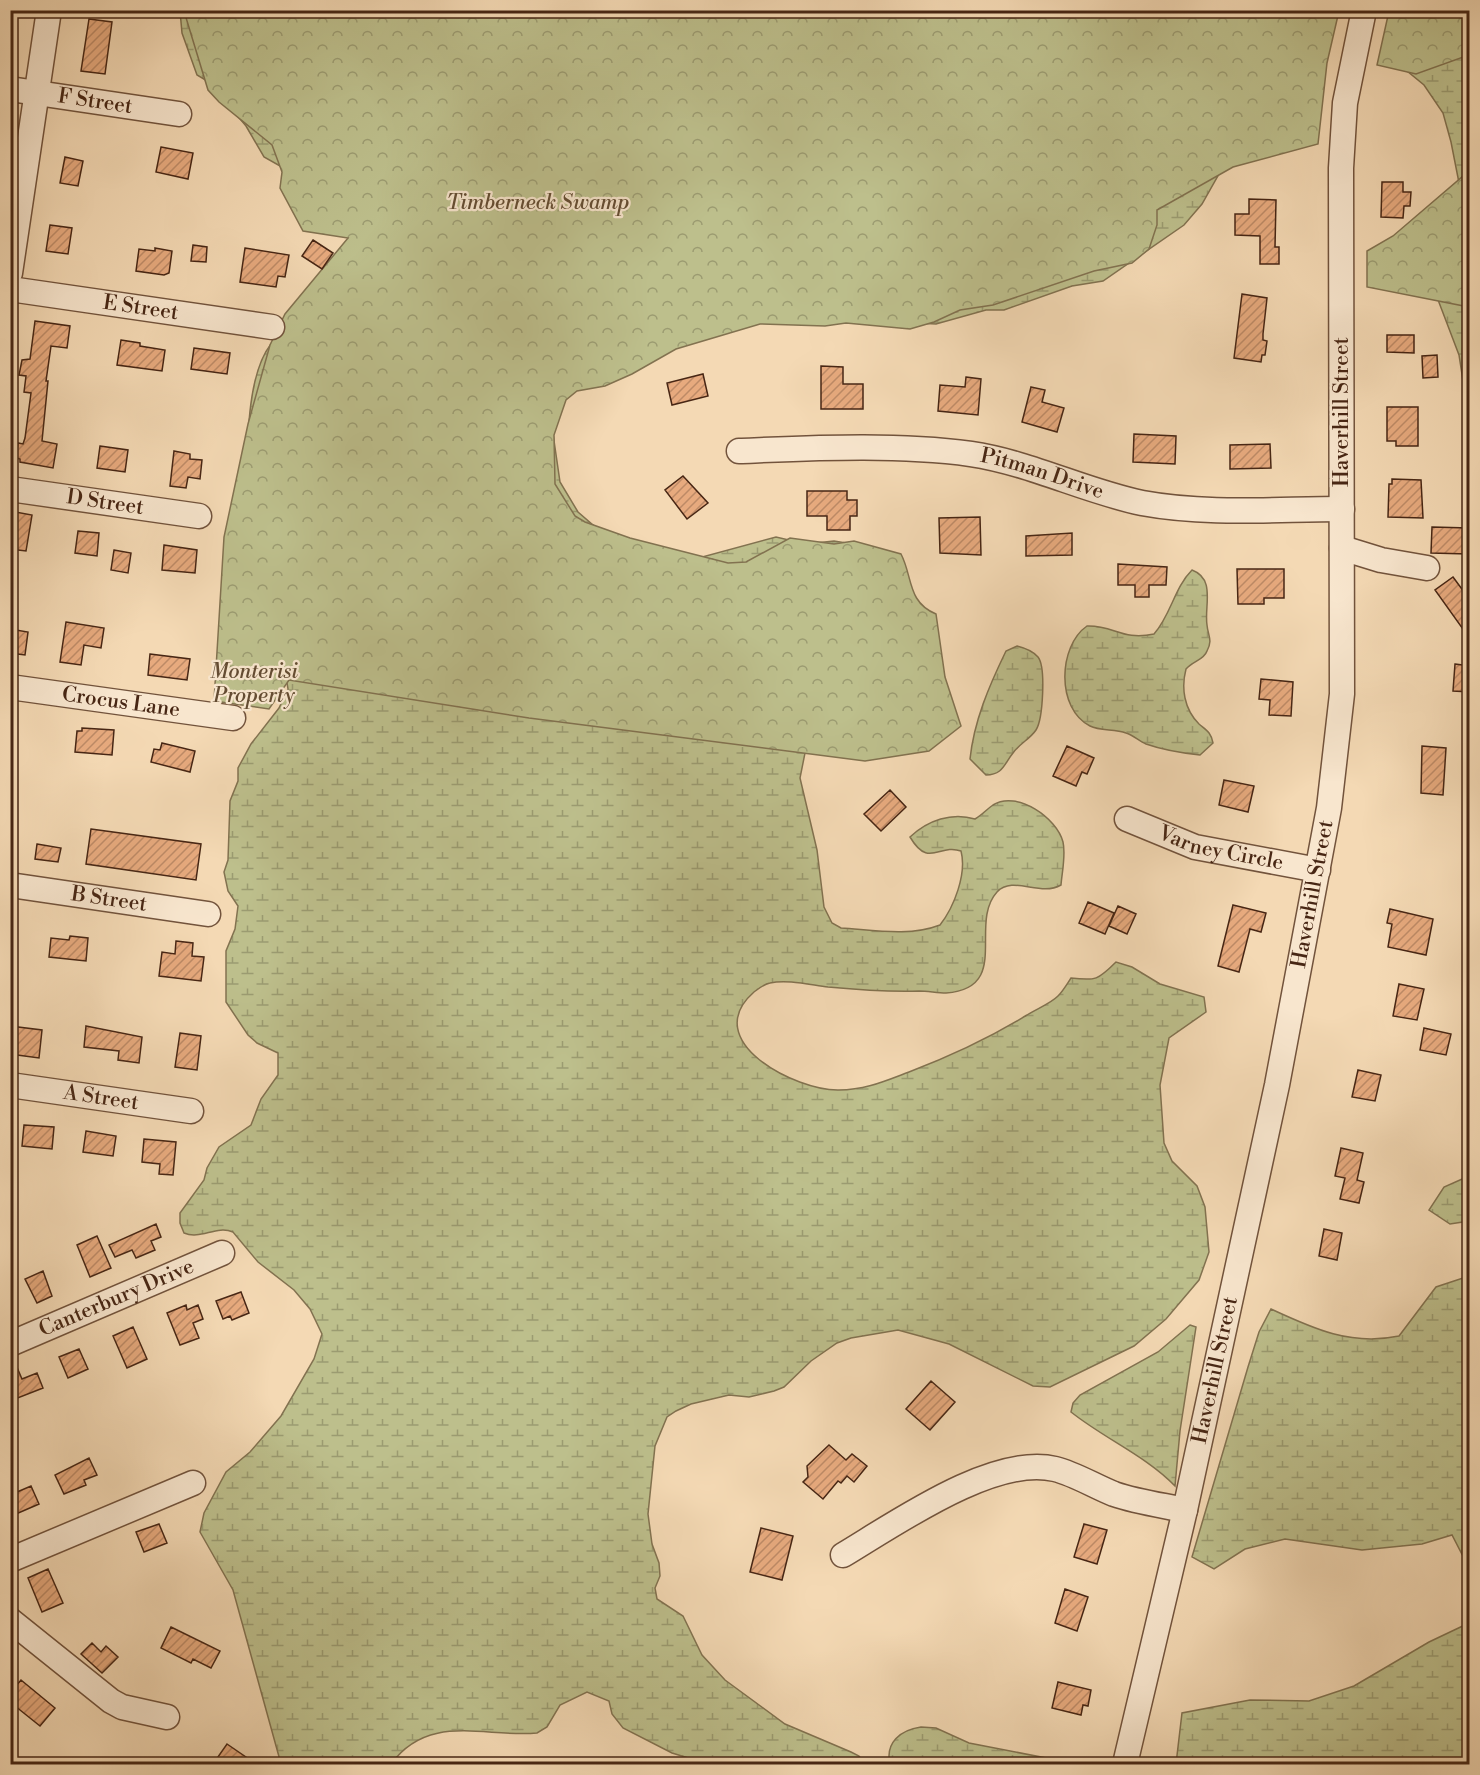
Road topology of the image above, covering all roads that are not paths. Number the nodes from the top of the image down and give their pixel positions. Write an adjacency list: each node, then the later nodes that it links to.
1 (49, 10): 4 (street)
2 (1364, 10): 11 (street, Haverhill Street)
3 (10, 89): 4 (street, F Street)
4 (37, 93): 5 (street, F Street); 6 (street)
5 (180, 114)
6 (10, 273)
7 (10, 290): 8 (street, E Street)
8 (272, 327)
9 (740, 451): 11 (street, Pitman Drive)
10 (10, 489): 12 (street, D Street)
11 (1342, 509): 13 (street, Haverhill Street)
12 (199, 516)
13 (1342, 548): 14 (street); 18 (street, Haverhill Street)
14 (1427, 568)
15 (10, 687): 16 (street, Crocus Lane)
16 (233, 718)
17 (1127, 819): 18 (street, Varney Circle)
18 (1318, 870): 26 (street, Haverhill Street)
19 (10, 885): 20 (street, B Street)
20 (208, 914)
21 (10, 1085): 22 (street, A Street)
22 (191, 1111)
23 (222, 1253): 24 (street, Canterbury Drive)
24 (10, 1344)
25 (193, 1483): 28 (street)
26 (1185, 1510): 27 (street); 31 (street, Haverhill Street)
27 (843, 1555)
28 (10, 1560)
29 (10, 1620): 30 (street)
30 (167, 1718)
31 (1125, 1764)

